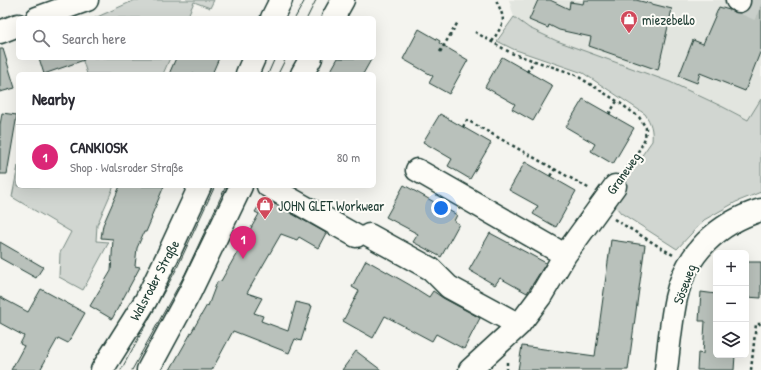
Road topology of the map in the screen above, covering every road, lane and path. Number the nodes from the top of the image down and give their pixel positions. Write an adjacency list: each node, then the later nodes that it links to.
1 (87, 0): 5 (main road)
2 (281, 0): 7 (main road)
3 (343, 0): 8 (main road)
4 (496, 0): 13 (path)
5 (61, 4): 6 (main road)
6 (40, 16)
7 (273, 16)
8 (334, 16)
9 (458, 22): 14 (path)
10 (16, 26): 11 (main road)
11 (0, 32)
12 (475, 32): 13 (path, Graneweg)
13 (492, 42): 17 (path, Graneweg)
14 (440, 52)
15 (253, 60): 18 (main road)
16 (310, 60): 19 (main road)
17 (534, 61): 20 (path); 21 (path, Graneweg)
18 (248, 72)
19 (303, 72)
20 (527, 72)
21 (617, 101): 22 (path); 30 (path, Graneweg)
22 (609, 114)
23 (463, 127): 24 (path)
24 (555, 169): 26 (path); 30 (path)
25 (417, 170): 32 (main road)
26 (550, 176)
27 (199, 188): 36 (main road, Walsroder Straße)
28 (240, 188): 37 (main road)
29 (272, 188): 35 (main road)
30 (606, 198): 32 (main road, Graneweg); 33 (path)
31 (761, 210): 33 (main road, Söseweg)
32 (565, 255): 35 (main road, Graneweg)
33 (689, 265): 39 (main road, Söseweg)
34 (761, 324): 40 (path)
35 (519, 325): 38 (main road, Graneweg)
36 (102, 370)
37 (148, 370)
38 (470, 370)
39 (666, 370)
40 (751, 370)

